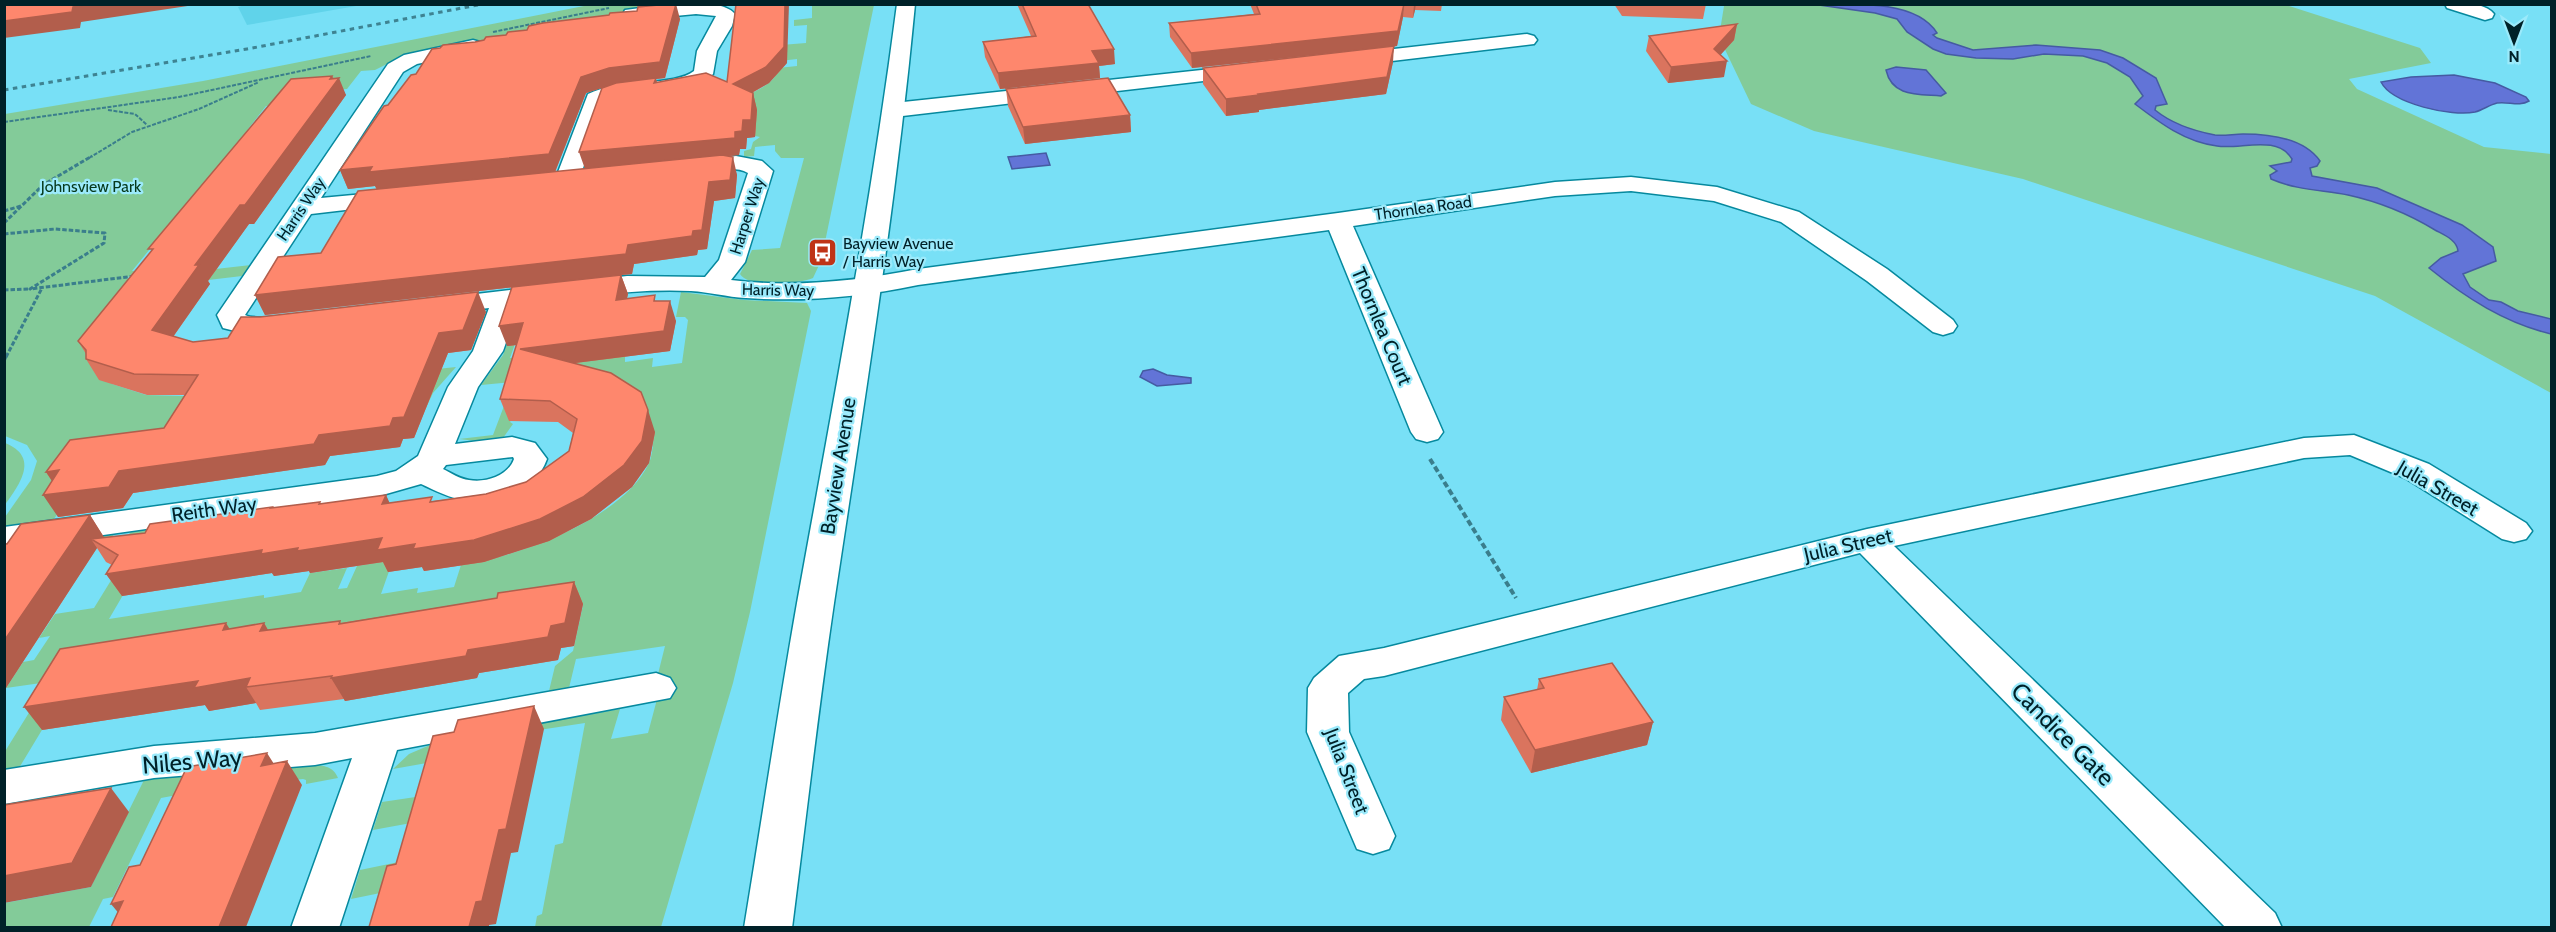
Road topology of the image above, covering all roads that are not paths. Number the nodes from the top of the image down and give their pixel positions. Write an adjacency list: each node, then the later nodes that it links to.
1 (906, 4): 9 (street, Bayview Avenue)
2 (2454, 4): 3 (street)
3 (2485, 14)
4 (612, 17): 11 (street)
5 (1527, 40): 7 (street)
6 (486, 43): 13 (street, Harris Way)
7 (1325, 62)
8 (1265, 69): 9 (street)
9 (894, 110): 16 (street, Bayview Avenue)
10 (669, 170): 15 (street, Harper Way)
11 (567, 180)
12 (416, 196): 13 (street)
13 (302, 207): 19 (street, Harris Way)
14 (1338, 221): 16 (street, Thornlea Road); 20 (street, Thornlea Road); 21 (street, Thornlea Court)
15 (712, 285): 16 (street, Harris Way); 17 (street, Harris Way)
16 (868, 287): 30 (street, Bayview Avenue)
17 (507, 297): 18 (street, Harris Way); 23 (street, Reith Way)
18 (412, 309)
19 (306, 321)
20 (1943, 326)
21 (1427, 432)
22 (2514, 531): 24 (street, Julia Street)
23 (4, 538)
24 (1867, 540): 28 (street, Julia Street); 31 (street, Candice Gate)
25 (656, 688): 26 (street, Niles Way)
26 (380, 737): 27 (street, Niles Way); 29 (street)
27 (4, 787)
28 (1373, 836)
29 (315, 927)
30 (768, 927)
31 (2258, 927)

